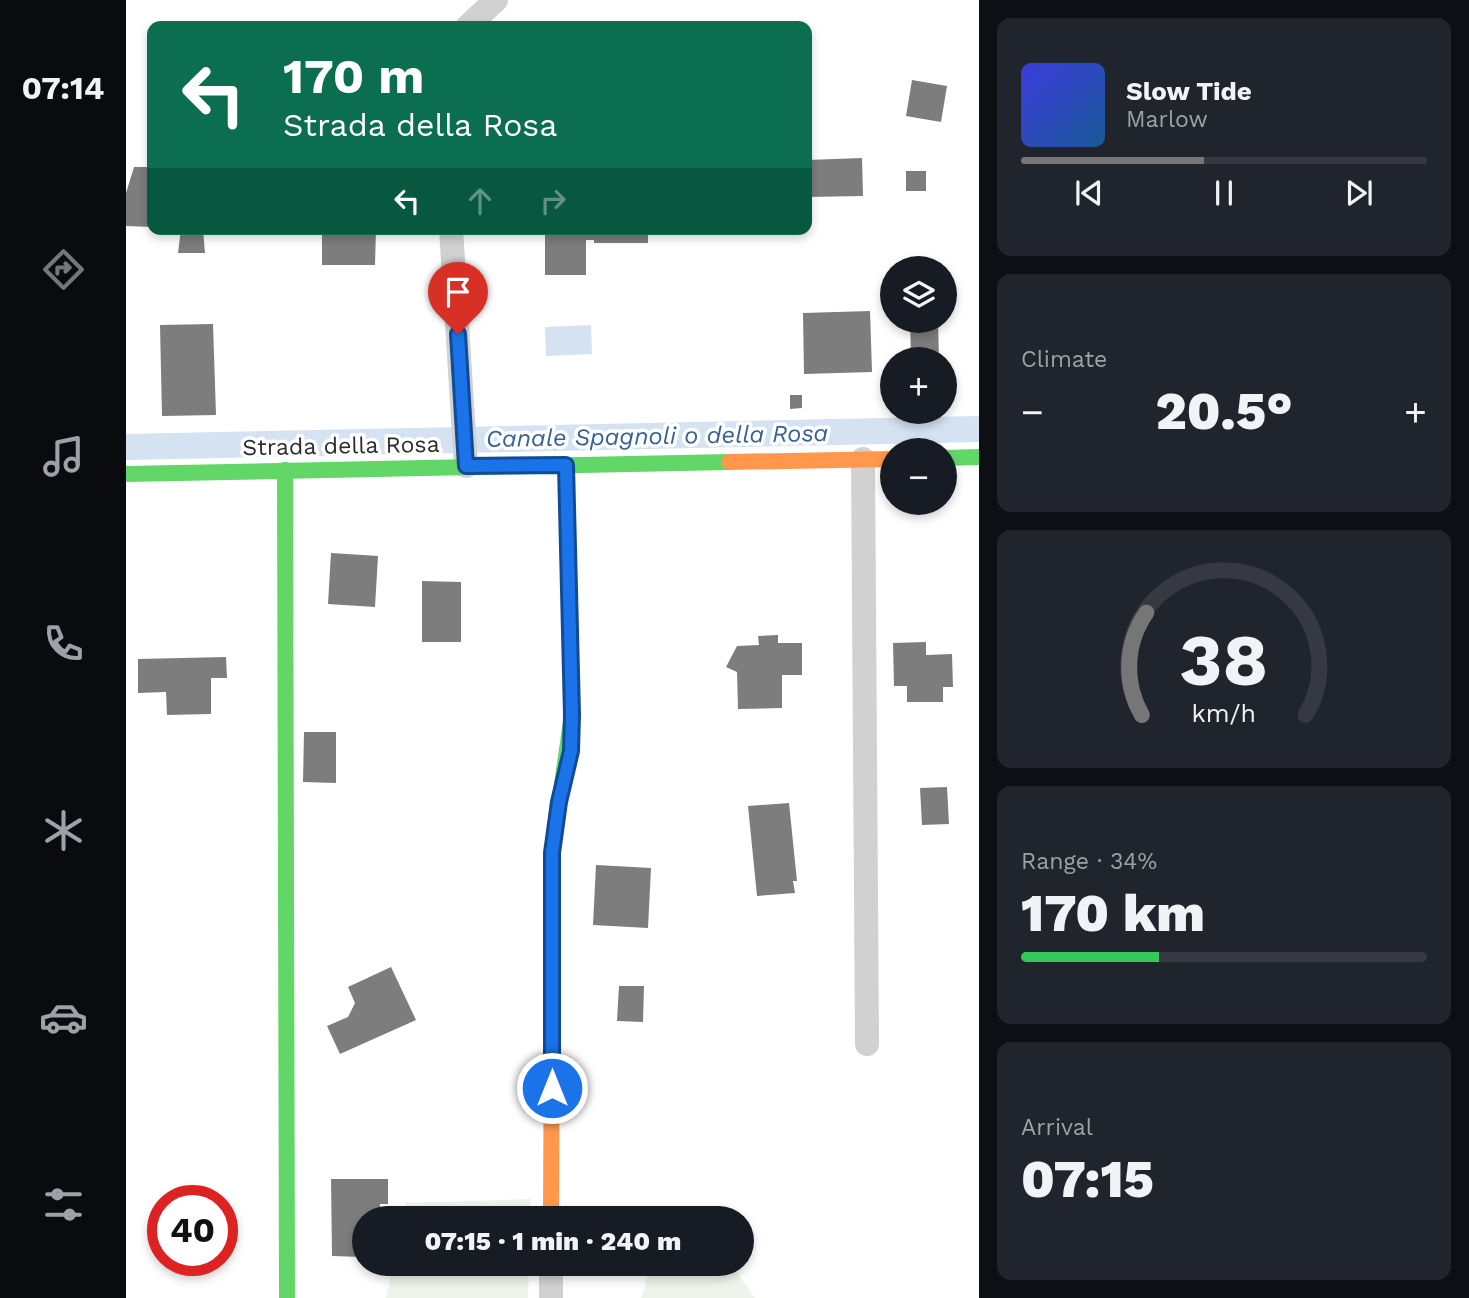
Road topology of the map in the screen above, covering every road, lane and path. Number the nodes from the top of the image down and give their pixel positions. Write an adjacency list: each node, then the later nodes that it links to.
1 (496, 0): 2 (street)
2 (473, 21)
3 (451, 235): 9 (street)
4 (979, 457): 5 (street)
5 (957, 458)
6 (863, 459): 7 (street, Strada della Rosa); 8 (street, Strada della Rosa); 12 (street)
7 (880, 459)
8 (566, 465): 9 (street, Strada della Rosa); 13 (street)
9 (466, 466): 10 (street, Strada della Rosa)
10 (285, 470): 11 (street, Strada della Rosa); 15 (street)
11 (126, 474)
12 (867, 1044)
13 (551, 1206)
14 (551, 1276): 16 (street)
15 (287, 1298)
16 (551, 1298)

